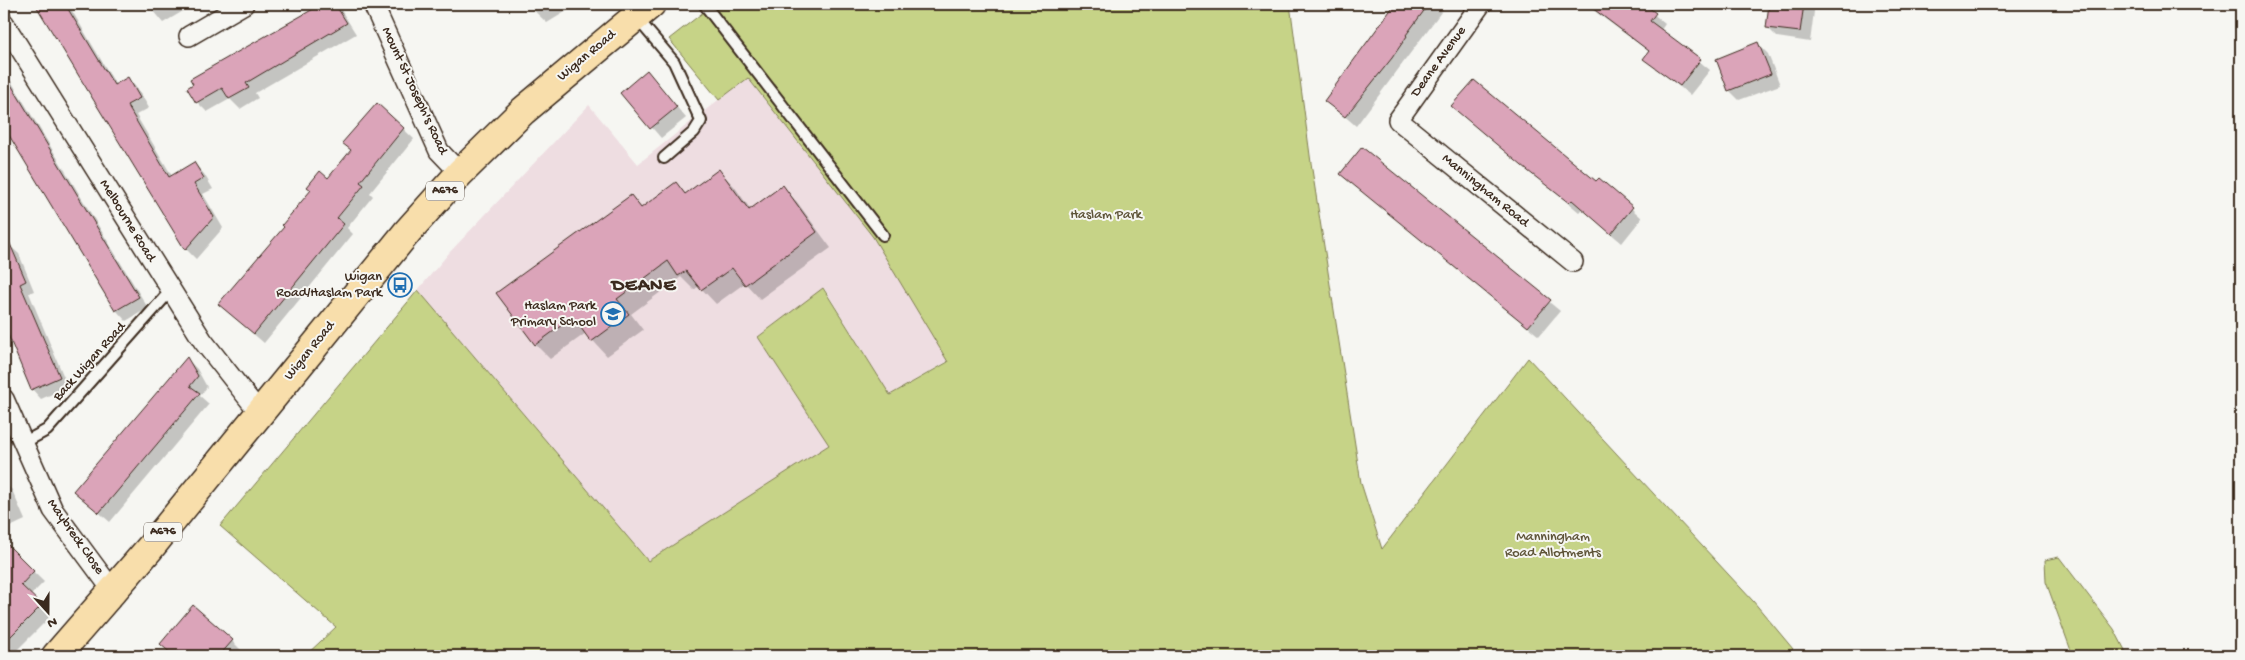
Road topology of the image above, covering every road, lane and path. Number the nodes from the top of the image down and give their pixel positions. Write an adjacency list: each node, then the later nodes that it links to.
1 (244, 4): 7 (street)
2 (373, 4): 10 (street, Mount St Joseph's Road)
3 (704, 4): 11 (lane)
4 (1481, 4): 8 (street, Deane Avenue)
5 (643, 10): 9 (lane); 10 (main road, Wigan Road / A676)
6 (5, 30): 13 (street, Melbourne Road)
7 (188, 36)
8 (1398, 120): 12 (street, Manningham Road)
9 (664, 158)
10 (460, 174): 15 (main road, Wigan Road / A676)
11 (883, 235)
12 (1573, 262)
13 (171, 290): 15 (street, Melbourne Road); 16 (lane, Back Wigan Road)
14 (4, 399): 16 (street, Maybreck Close)
15 (259, 412): 17 (main road, Wigan Road / A676)
16 (23, 443): 17 (street, Maybreck Close)
17 (113, 591): 18 (main road, Wigan Road / A676)
18 (56, 656)

